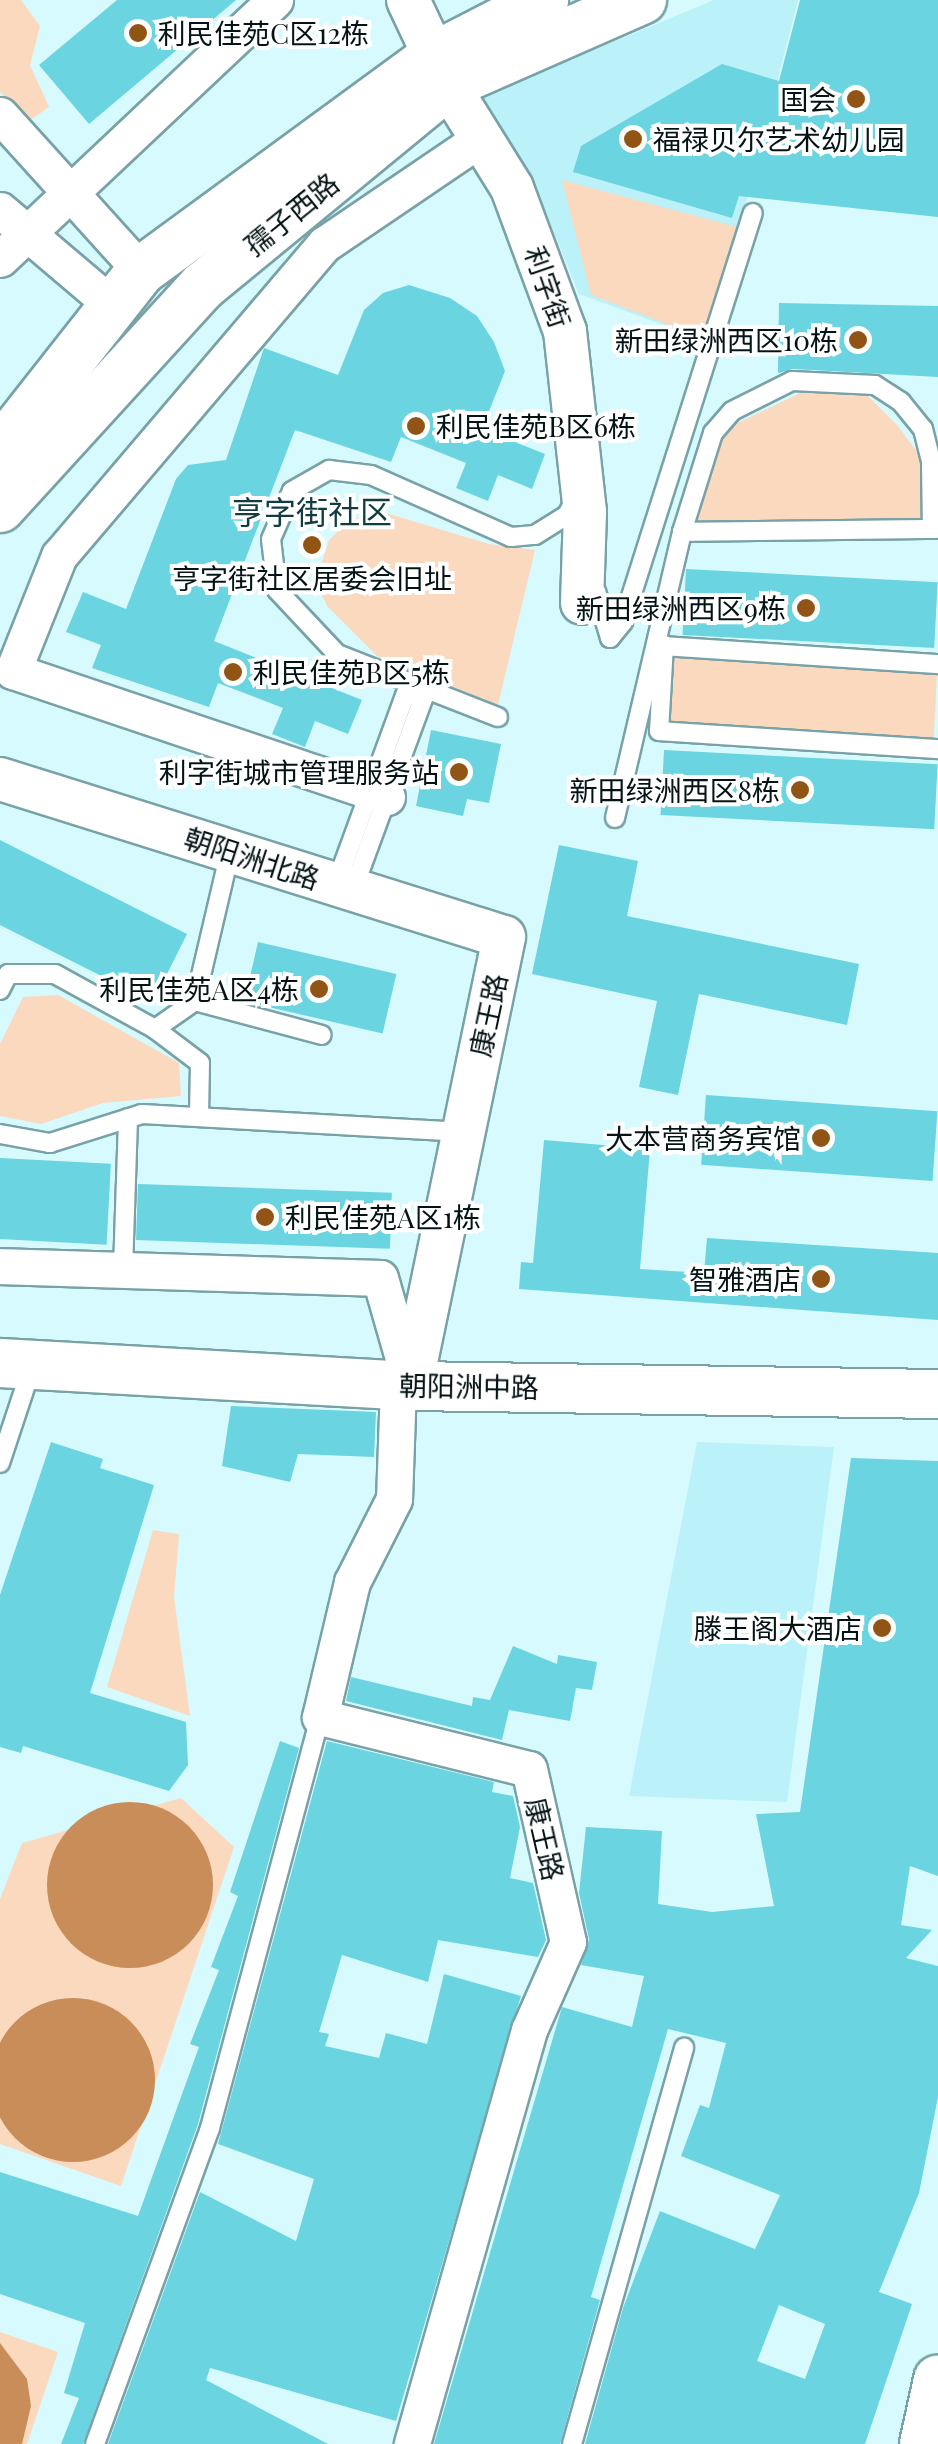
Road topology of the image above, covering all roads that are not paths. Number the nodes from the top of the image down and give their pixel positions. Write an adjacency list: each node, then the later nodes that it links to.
1 (275, 0): 8 (street)
2 (408, 0): 5 (street, 利字街)
3 (544, 0): 5 (main road, 孺子西路)
4 (642, 0): 5 (main road, 孺子西路)
5 (440, 71): 7 (street, 利字街); 12 (main road, 孺子西路); 15 (main road, 孺子西路)
6 (0, 115): 8 (street)
7 (482, 138): 14 (street, 利字街); 25 (street)
8 (70, 192): 10 (street); 12 (street)
9 (752, 213): 14 (lane)
10 (13, 221): 11 (street); 12 (street)
11 (0, 259)
12 (127, 289): 13 (main road, 孺子西路)
13 (0, 450)
14 (584, 499): 18 (street, 利字街); 21 (lane)
15 (0, 508)
16 (935, 529): 17 (lane); 17 (lane)
17 (682, 532): 19 (lane)
18 (582, 602)
19 (661, 641): 20 (lane); 23 (lane); 26 (lane)
20 (938, 664)
21 (416, 691): 22 (lane); 25 (lane)
22 (498, 717)
23 (938, 749)
24 (0, 778): 27 (street, 朝阳洲北路)
25 (379, 794): 28 (lane)
26 (615, 818)
27 (230, 851): 28 (street, 朝阳洲北路); 31 (lane)
28 (344, 887): 29 (street, 朝阳洲北路)
29 (504, 937): 36 (street, 康王路)
30 (0, 990): 32 (lane)
31 (195, 1001): 32 (lane); 33 (lane)
32 (154, 1028): 34 (lane)
33 (322, 1035)
34 (199, 1117): 35 (lane); 36 (lane)
35 (128, 1118): 37 (lane); 39 (lane)
36 (463, 1132): 41 (street, 康王路)
37 (0, 1134)
38 (0, 1266): 39 (street)
39 (123, 1270): 41 (street)
40 (16, 1364): 41 (main road, 朝阳洲中路); 43 (lane)
41 (404, 1386): 42 (main road, 朝阳洲中路); 44 (street, 康王路)
42 (938, 1394)
43 (0, 1463)
44 (320, 1717): 47 (lane); 48 (street, 康王路)
45 (684, 2047): 49 (lane)
46 (938, 2380): 50 (main road)
47 (96, 2444)
48 (412, 2444)
49 (572, 2444)
50 (924, 2444)

